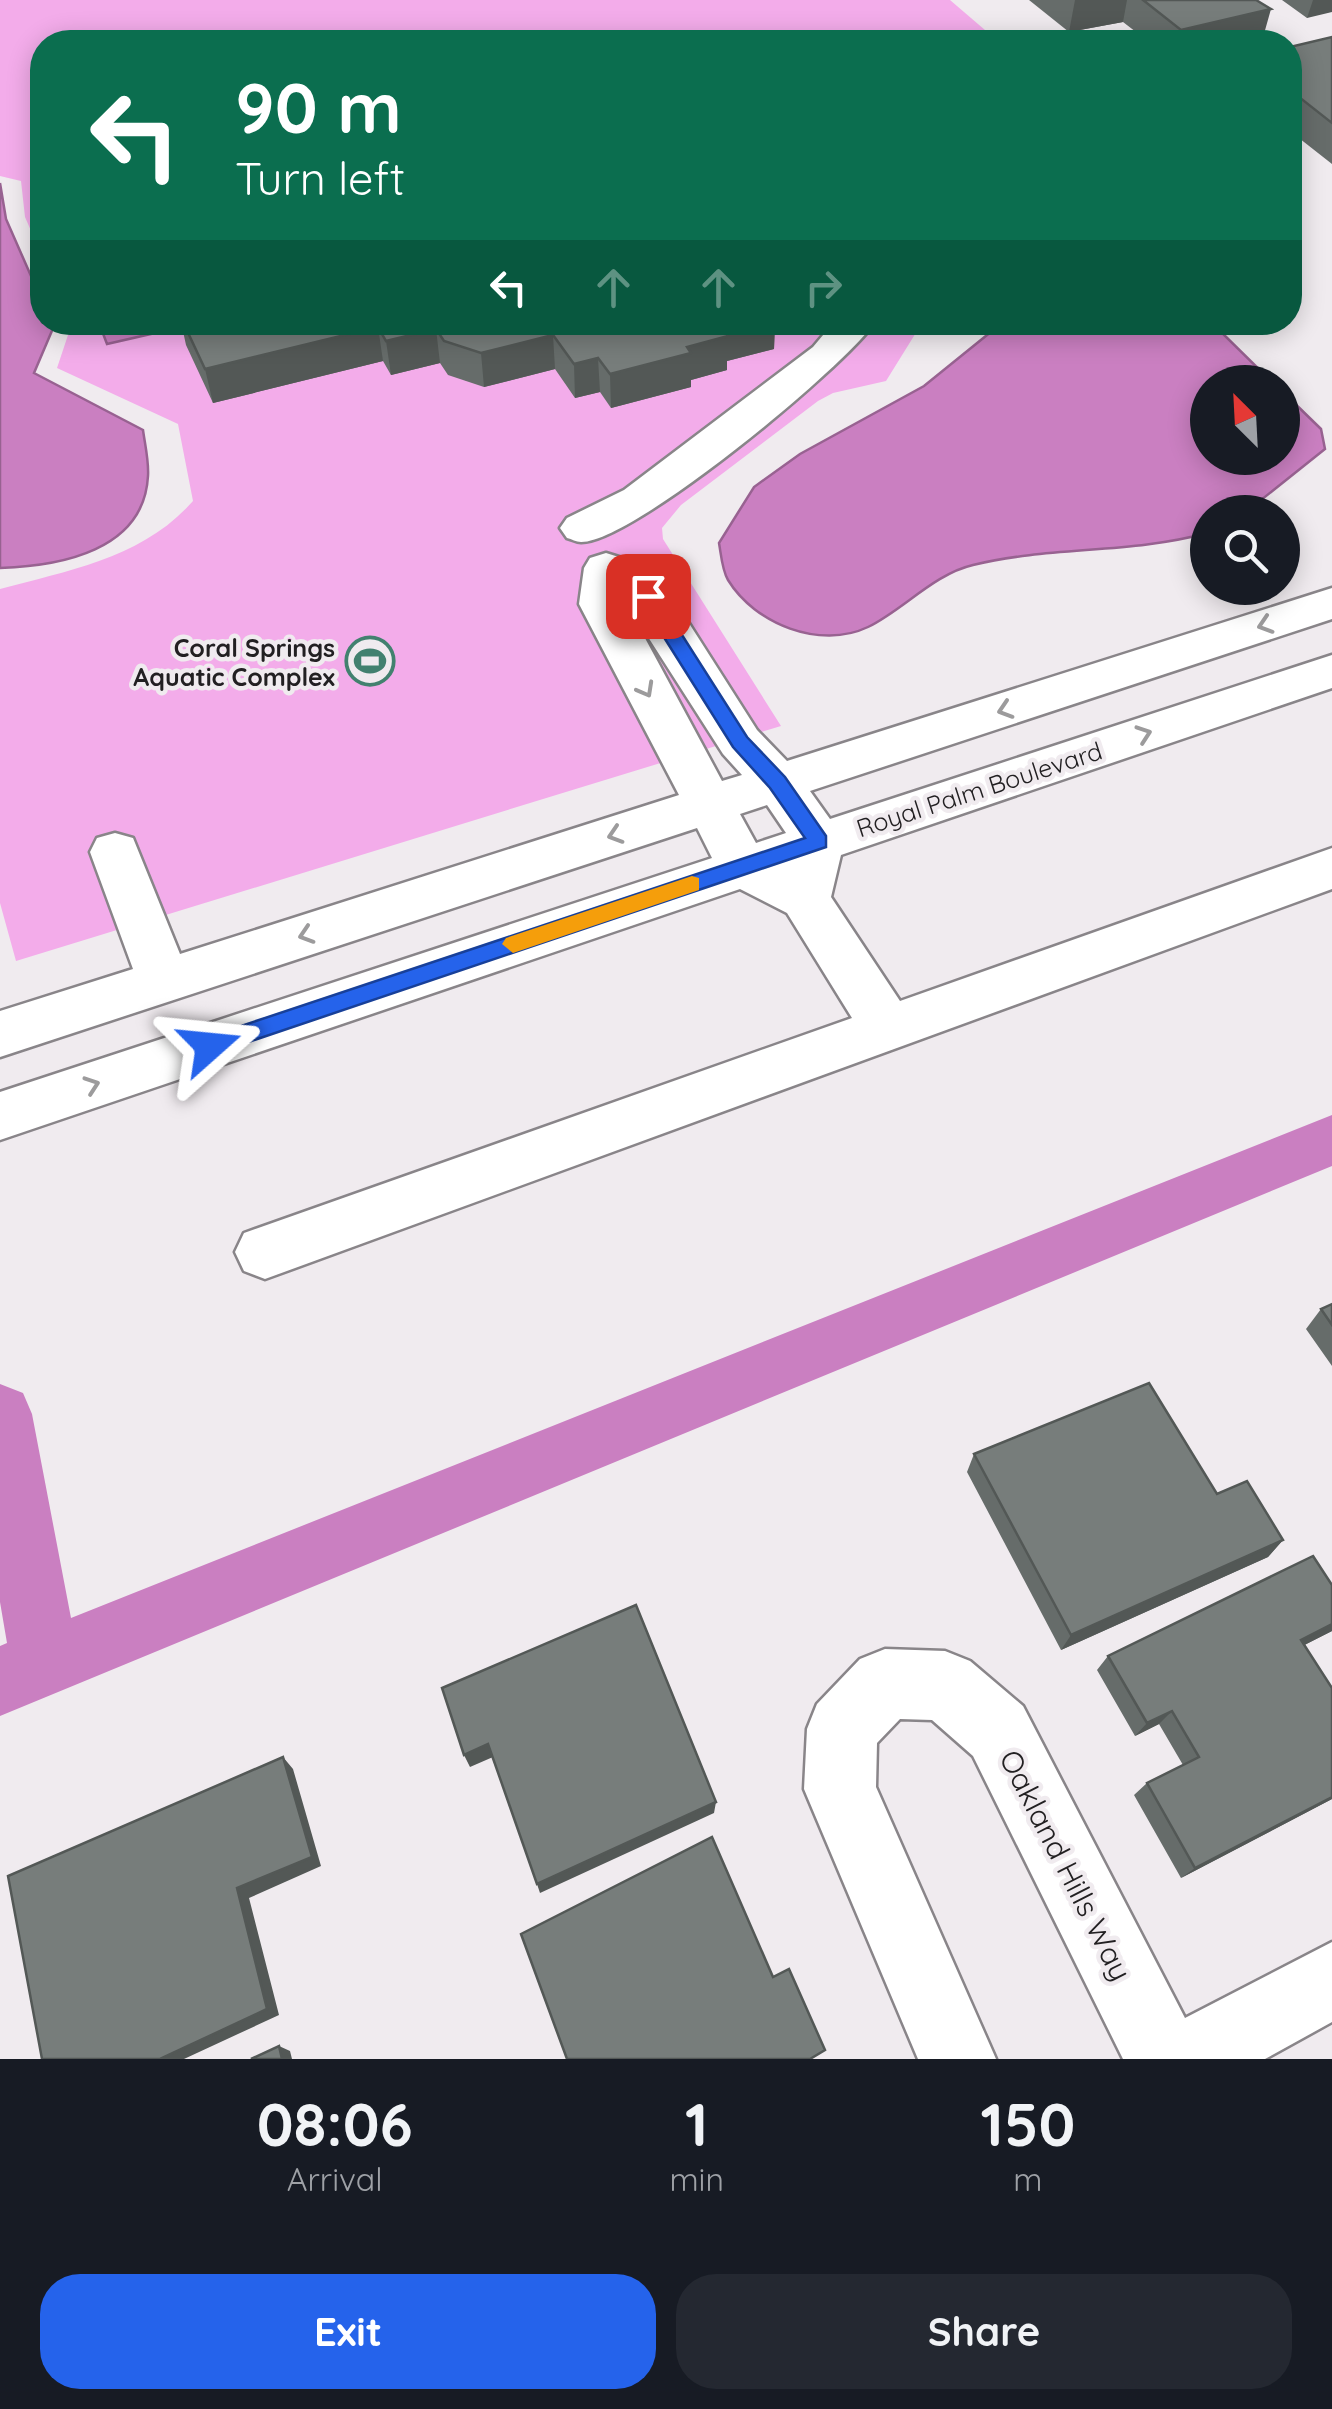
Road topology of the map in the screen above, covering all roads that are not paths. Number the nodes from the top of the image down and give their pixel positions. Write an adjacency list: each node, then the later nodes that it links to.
1 (845, 335): 2 (street)
2 (582, 528)
3 (1332, 603): 5 (street, one-way to 5)
4 (1332, 671): 7 (street, Royal Palm Boulevard, one-way to 4)
5 (778, 782): 6 (street); 6 (street, one-way to 6); 7 (street)
6 (708, 804): 9 (street); 12 (street, one-way to 12)
7 (818, 842): 9 (street, Royal Palm Boulevard); 11 (street)
8 (115, 852): 12 (street)
9 (744, 867): 11 (street); 15 (street, Royal Palm Boulevard, one-way to 9)
10 (1332, 868): 13 (street)
11 (805, 899): 13 (street)
12 (164, 982): 14 (street)
13 (888, 1028): 16 (street)
14 (0, 1034)
15 (0, 1116)
16 (265, 1252)
17 (1332, 1980): 20 (street)
18 (957, 2059): 19 (street, Oakland Hills Way)
19 (1164, 2059)
20 (1186, 2059)

